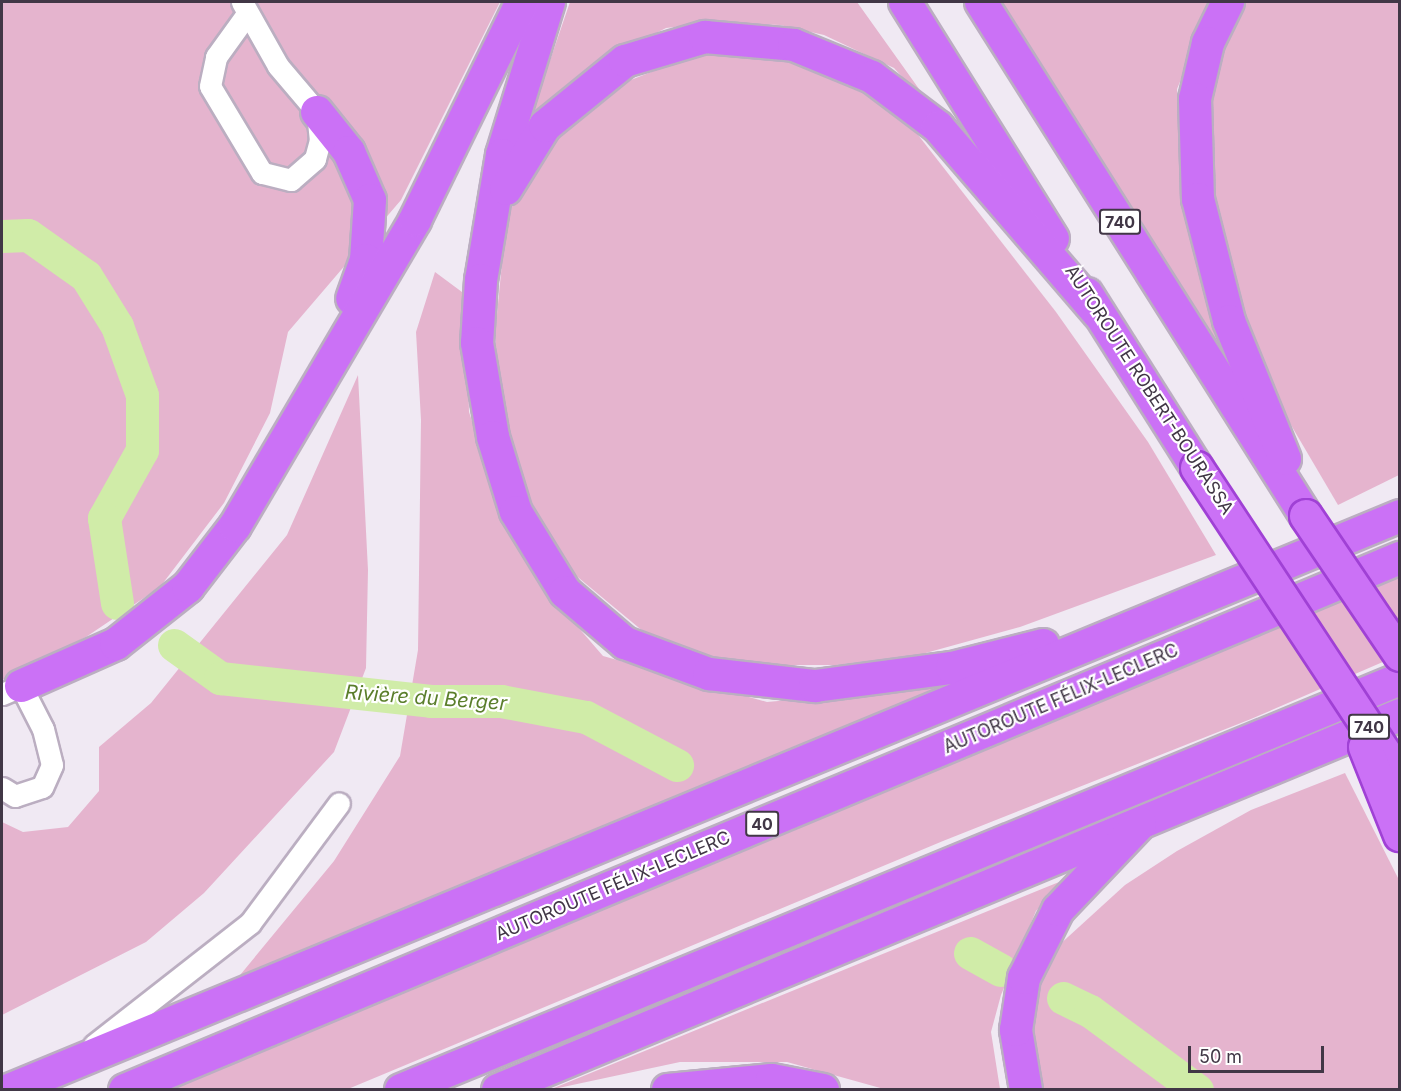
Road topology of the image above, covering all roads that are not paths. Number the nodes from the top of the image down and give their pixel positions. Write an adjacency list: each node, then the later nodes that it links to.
1 (522, 2): 10 (highway)
2 (549, 2): 8 (highway)
3 (905, 2): 9 (highway, AUTOROUTE ROBERT-BOURASSA / 740)
4 (981, 2): 11 (highway, 740)
5 (1228, 2): 11 (highway)
6 (245, 8): 7 (street); 7 (street)
7 (317, 112): 10 (highway)
8 (490, 220): 9 (highway); 16 (highway)
9 (1098, 313): 18 (highway, AUTOROUTE ROBERT-BOURASSA / 740, bridge)
10 (292, 430): 20 (highway)
11 (1267, 437): 17 (highway, bridge)
12 (1400, 492): 14 (highway)
13 (1400, 516): 14 (highway)
14 (1353, 535): 16 (highway)
15 (1400, 558): 29 (highway, AUTOROUTE FÉLIX-LECLERC / 40)
16 (1171, 610): 27 (highway)
17 (1400, 656)
18 (1338, 679): 22 (highway, AUTOROUTE ROBERT-BOURASSA / 740, bridge); 26 (highway, bridge)
19 (1400, 679): 30 (highway)
20 (11, 690): 23 (street)
21 (1400, 715): 25 (highway)
22 (1400, 776)
23 (2, 788)
24 (339, 803): 27 (street)
25 (1146, 818): 31 (highway); 34 (highway)
26 (1400, 835)
27 (67, 1066): 28 (highway)
28 (9, 1089)
29 (125, 1089)
30 (401, 1089)
31 (498, 1089)
32 (668, 1089): 33 (highway)
33 (824, 1089)
34 (1026, 1089)

